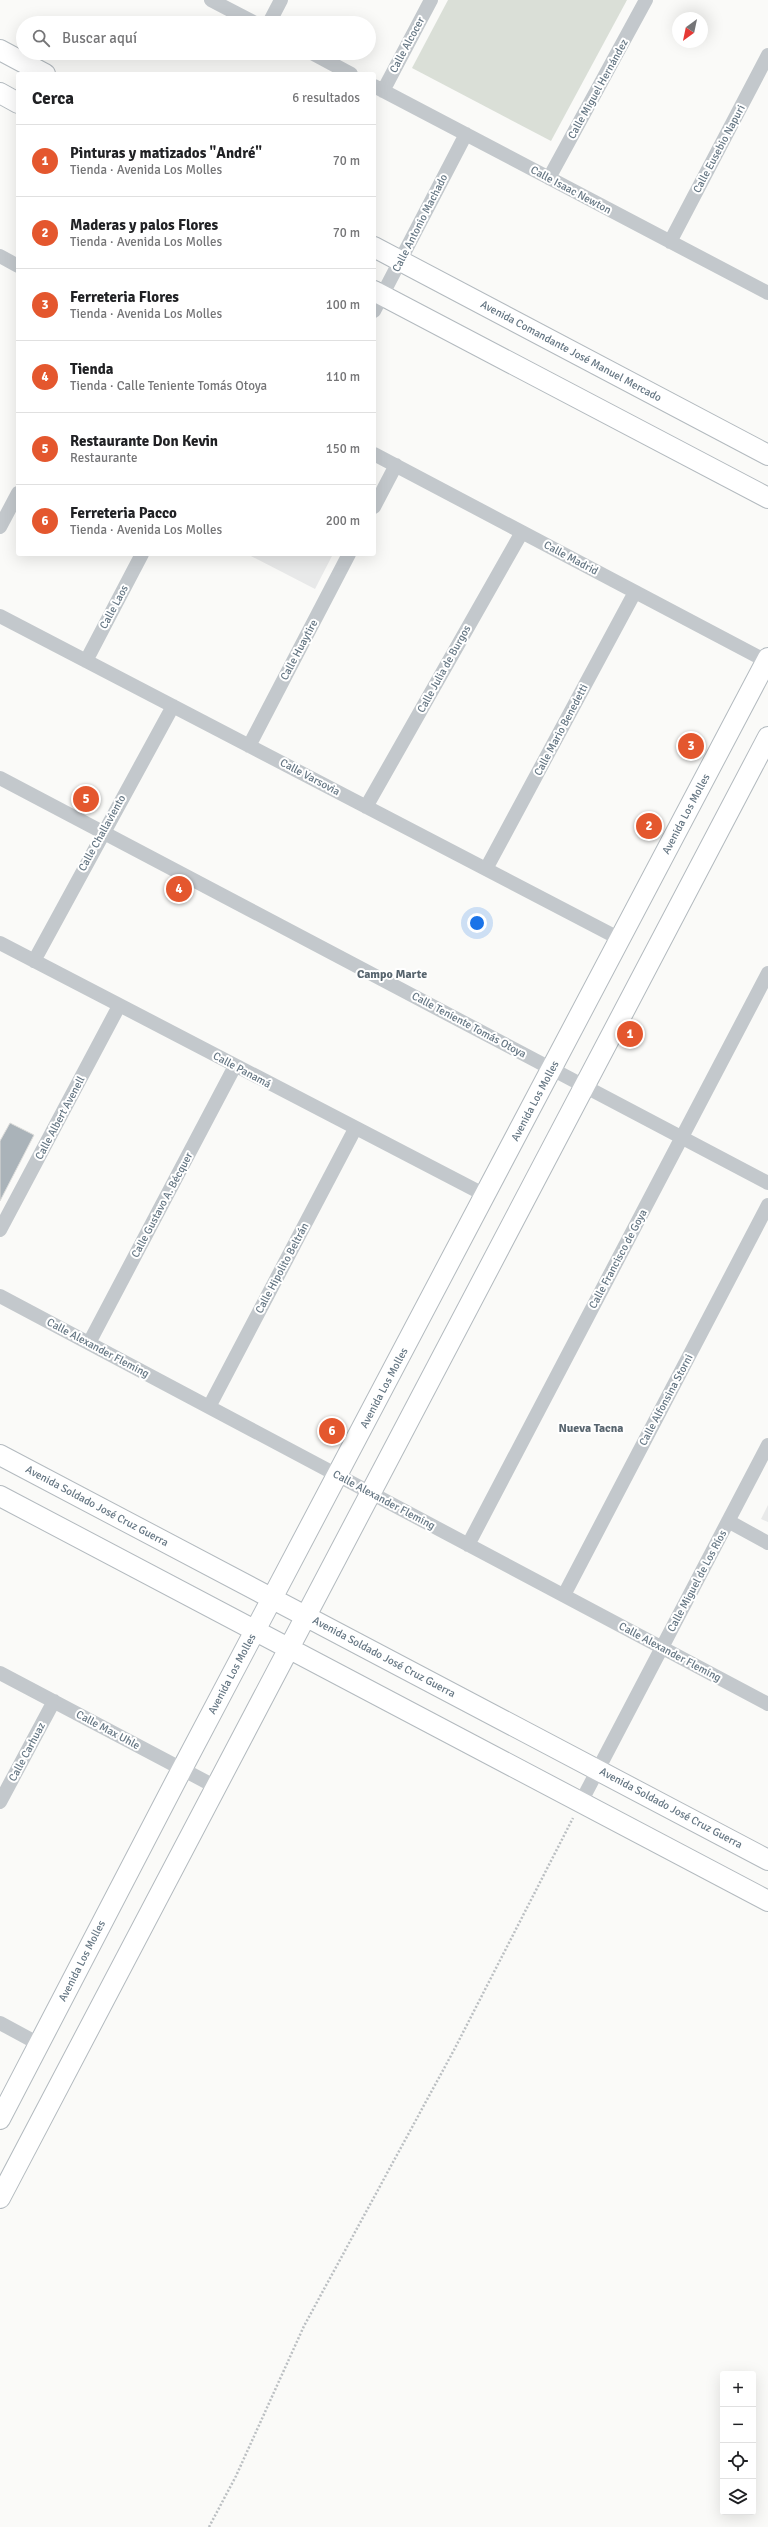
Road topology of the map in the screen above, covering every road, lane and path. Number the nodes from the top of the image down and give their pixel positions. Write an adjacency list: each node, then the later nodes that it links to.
1 (211, 0): 5 (street)
2 (281, 0): 6 (street)
3 (431, 0): 14 (street, Calle Alcocer)
4 (646, 0): 18 (street, Calle Miguel Hernández)
5 (242, 16)
6 (273, 16)
7 (0, 50): 9 (street)
8 (768, 55): 19 (street, Calle Eusebio Napuri)
9 (16, 58)
10 (19, 60): 12 (street)
11 (325, 60): 13 (street)
12 (42, 72)
13 (347, 72)
14 (378, 88): 17 (street, Calle Isaac Newton)
15 (0, 94): 16 (street)
16 (16, 102)
17 (466, 134): 18 (street, Calle Isaac Newton); 22 (street, Calle Antonio Machado)
18 (549, 178): 19 (street, Calle Isaac Newton)
19 (670, 242): 24 (street, Calle Isaac Newton)
20 (376, 248): 22 (street, Avenida Comandante José Manuel Mercado)
21 (0, 256): 23 (street)
22 (400, 261): 25 (street, Calle Antonio Machado); 27 (street, Avenida Comandante José Manuel Mercado)
23 (16, 265)
24 (768, 293)
25 (377, 299): 30 (street)
26 (376, 455): 28 (street, Calle Madrid)
27 (768, 455)
28 (396, 465): 31 (street); 33 (street, Calle Madrid)
29 (16, 497): 32 (street)
30 (768, 498)
31 (376, 503)
32 (0, 527)
33 (522, 532): 36 (street, Calle Madrid); 44 (street, Calle Julia de Burgos)
34 (141, 556): 39 (street, Calle Laos)
35 (348, 556): 42 (street, Calle Huaytire)
36 (635, 592): 38 (street, Calle Madrid); 46 (street, Calle Mario Benedetti)
37 (0, 616): 39 (street, Calle Varsovia)
38 (767, 660): 47 (street, Avenida Los Molles)
39 (86, 661): 40 (street, Calle Varsovia)
40 (173, 706): 42 (street, Calle Varsovia); 45 (street, Calle Challaviento)
41 (768, 737): 54 (street)
42 (249, 746): 44 (street, Calle Varsovia)
43 (0, 778): 45 (street, Calle Teniente Tomás Otoya)
44 (366, 807): 46 (street, Calle Varsovia)
45 (102, 832): 49 (street, Calle Challaviento); 53 (street, Calle Teniente Tomás Otoya)
46 (486, 869): 47 (street, Calle Varsovia)
47 (620, 939): 53 (street, Avenida Los Molles)
48 (0, 943): 49 (street, Calle Panamá)
49 (34, 961): 51 (street, Calle Panamá)
50 (768, 973): 56 (street, Calle Francisco de Goya)
51 (119, 1006): 52 (street, Calle Panamá); 60 (street, Calle Albert Avenell)
52 (235, 1066): 55 (street, Calle Panamá); 62 (street, Calle Gustavo A. Bécquer)
53 (552, 1068): 54 (street, Calle Teniente Tomás Otoya); 58 (street, Avenida Los Molles)
54 (584, 1086): 56 (street, Calle Teniente Tomás Otoya); 67 (street)
55 (355, 1130): 58 (street, Calle Panamá); 63 (street, Calle Hipolito Beltrán)
56 (682, 1137): 57 (street, Calle Teniente Tomás Otoya); 71 (street, Calle Francisco de Goya)
57 (768, 1183)
58 (485, 1195): 66 (street, Avenida Los Molles)
59 (768, 1205): 72 (street, Calle Alfonsina Storni)
60 (0, 1230)
61 (0, 1296): 62 (street, Calle Alexander Fleming)
62 (89, 1343): 63 (street, Calle Alexander Fleming)
63 (209, 1407): 66 (street, Calle Alexander Fleming)
64 (768, 1445): 69 (street, Calle Miguel de Los Ríos)
65 (0, 1455): 73 (street, Avenida Soldado José Cruz Guerra)
66 (338, 1475): 67 (street, Calle Alexander Fleming); 73 (street, Avenida Los Molles)
67 (370, 1493): 71 (street, Calle Alexander Fleming); 74 (street)
68 (0, 1496): 75 (street)
69 (728, 1521): 70 (street); 76 (street, Calle Miguel de Los Ríos)
70 (768, 1543)
71 (468, 1544): 72 (street, Calle Alexander Fleming)
72 (564, 1595): 76 (street, Calle Alexander Fleming)
73 (273, 1599): 74 (street, Avenida Soldado José Cruz Guerra); 75 (street, Avenida Los Molles)
74 (306, 1616): 77 (street); 82 (street, Avenida Soldado José Cruz Guerra)
75 (255, 1630): 77 (street); 81 (street, Avenida Los Molles)
76 (662, 1647): 80 (street, Calle Alexander Fleming); 82 (street, Calle Miguel de Los Ríos)
77 (289, 1648): 83 (street); 85 (street)
78 (0, 1673): 79 (street, Calle Max Uhle)
79 (54, 1701): 81 (street, Calle Max Uhle); 84 (street, Calle Carhuaz)
80 (768, 1704)
81 (182, 1769): 83 (street, Calle Max Uhle); 89 (street, Avenida Los Molles)
82 (598, 1770): 85 (street, Calle Miguel de Los Ríos); 86 (street, Avenida Soldado José Cruz Guerra)
83 (216, 1787): 91 (street)
84 (0, 1802)
85 (581, 1802): 87 (street); 92 (path)
86 (768, 1860)
87 (768, 1901)
88 (0, 2023): 89 (street)
89 (40, 2044): 90 (street, Avenida Los Molles)
90 (0, 2118)
91 (1, 2193)
92 (209, 2527)

